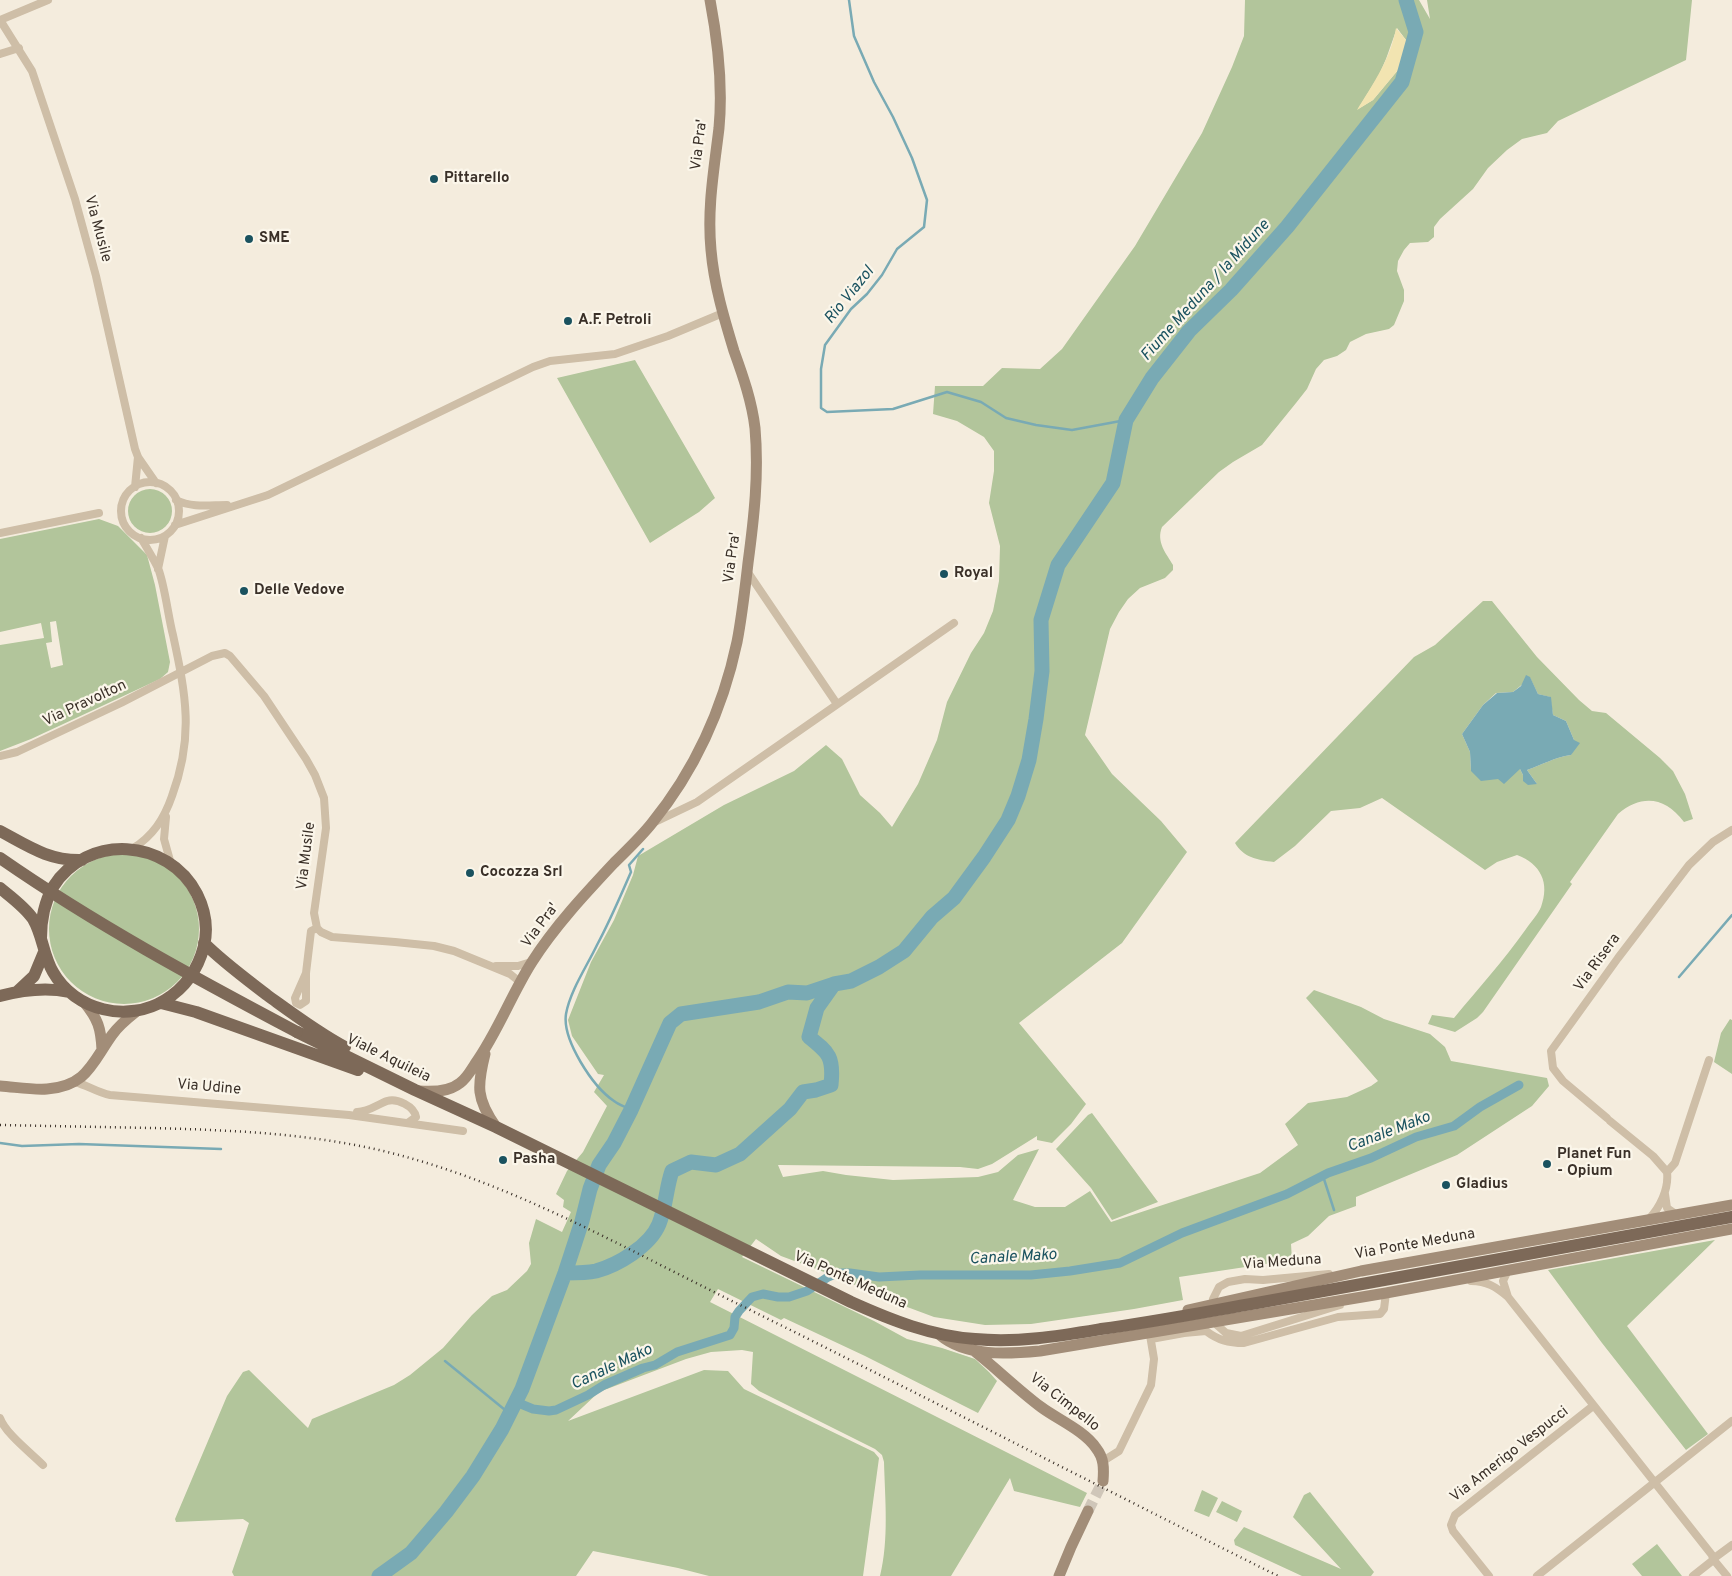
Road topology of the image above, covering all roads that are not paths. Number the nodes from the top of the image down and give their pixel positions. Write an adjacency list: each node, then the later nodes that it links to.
1 (48, 0): 3 (street)
2 (710, 0): 6 (street, Via Pra')
3 (0, 20): 4 (street, Via Musile)
4 (19, 48): 5 (street); 7 (street, Via Musile)
5 (0, 54)
6 (723, 313): 11 (street); 18 (street, Via Pra')
7 (138, 457): 8 (street); 9 (street)
8 (156, 483): 9 (street); 10 (street)
9 (135, 487): 16 (street)
10 (176, 500): 11 (street); 13 (street)
11 (231, 506): 13 (street)
12 (99, 513): 14 (street)
13 (175, 525): 15 (street)
14 (0, 532)
15 (164, 536): 16 (street); 17 (street)
16 (141, 538): 17 (street)
17 (158, 569): 20 (street)
18 (747, 571): 21 (street); 24 (street, Via Pra')
19 (954, 623): 21 (street)
20 (181, 673): 22 (street, Via Pravolton); 23 (street); 32 (street, Via Musile)
21 (837, 704): 24 (street)
22 (0, 756)
23 (167, 810): 27 (street); 30 (street)
24 (652, 824): 36 (street, Via Pra')
25 (1732, 830): 59 (street, Via Risera)
26 (0, 831): 29 (main road)
27 (132, 849): 29 (main road); 30 (main road)
28 (0, 858): 53 (main road, Viale Aquileia, bridge)
29 (82, 860): 33 (main road)
30 (171, 864): 34 (main road)
31 (0, 888): 33 (main road)
32 (316, 928): 37 (street); 38 (street, Via Musile)
33 (42, 938): 35 (main road)
34 (204, 942): 44 (main road); 53 (main road)
35 (44, 952): 40 (main road); 41 (main road)
36 (532, 962): 37 (street); 39 (street, Via Pra')
37 (484, 963): 39 (street)
38 (306, 973)
39 (520, 982): 46 (street, Via Pra')
40 (18, 991): 41 (main road); 42 (main road)
41 (69, 992): 43 (main road)
42 (0, 996)
43 (84, 1002): 45 (main road); 47 (street)
44 (161, 1003): 45 (main road); 53 (main road)
45 (138, 1011): 47 (street)
46 (486, 1049): 53 (street, Via Pra'); 56 (street, Via Pra')
47 (102, 1050): 49 (street)
48 (1709, 1060): 59 (street)
49 (91, 1068): 50 (street); 52 (street)
50 (75, 1082): 51 (street); 52 (street, Via Udine)
51 (0, 1086)
52 (95, 1090): 54 (street, Via Udine)
53 (415, 1090): 56 (main road, Viale Aquileia)
54 (321, 1112): 55 (street, Via Udine); 55 (street, Via Udine)
55 (410, 1122): 57 (street, Via Udine)
56 (496, 1127): 58 (main road, Viale Aquileia)
57 (464, 1131)
58 (573, 1165): 75 (main road, Via Ponte Meduna)
59 (1667, 1172): 60 (street)
60 (1665, 1193): 62 (street); 64 (street)
61 (1732, 1205): 62 (street, Via Ponte Meduna)
62 (1680, 1215): 64 (street, Via Ponte Meduna)
63 (1732, 1217): 64 (main road)
64 (1651, 1226): 67 (street, Via Ponte Meduna); 73 (main road, Via Ponte Meduna)
65 (1732, 1229): 66 (street, Via Ponte Meduna)
66 (1508, 1270): 68 (street, Via Ponte Meduna); 71 (street)
67 (1361, 1271): 72 (street, Via Meduna); 73 (street, Via Ponte Meduna)
68 (1451, 1281): 69 (street, Via Ponte Meduna); 71 (street, Via Ponte Meduna)
69 (1386, 1293): 70 (street, Via Ponte Meduna); 76 (street, Via Ponte Meduna)
70 (1368, 1296): 74 (street, Via Ponte Meduna); 76 (street, Via Ponte Meduna)
71 (1508, 1297): 80 (street, Via Ponte Meduna)
72 (1213, 1299)
73 (1158, 1321): 75 (main road, Via Ponte Meduna)
74 (1217, 1325)
75 (940, 1335): 77 (street, Via Ponte Meduna)
76 (1150, 1336): 78 (street, Via Ponte Meduna); 83 (street)
77 (973, 1350): 78 (street, Via Ponte Meduna); 79 (street, Via Cimpello)
78 (1011, 1354): 79 (street)
79 (1010, 1380): 83 (street, Via Cimpello)
80 (1593, 1406): 86 (street); 91 (street, Via Amerigo Vespucci)
81 (0, 1418): 84 (street)
82 (1732, 1421): 86 (street)
83 (1103, 1461): 85 (street)
84 (43, 1465)
85 (1103, 1481)
86 (1654, 1484): 89 (street); 92 (street)
87 (1088, 1511): 90 (street)
88 (1732, 1545): 89 (street)
89 (1713, 1559): 93 (street); 94 (street)
90 (1059, 1576)
91 (1489, 1576)
92 (1537, 1576)
93 (1693, 1576)
94 (1727, 1576)

